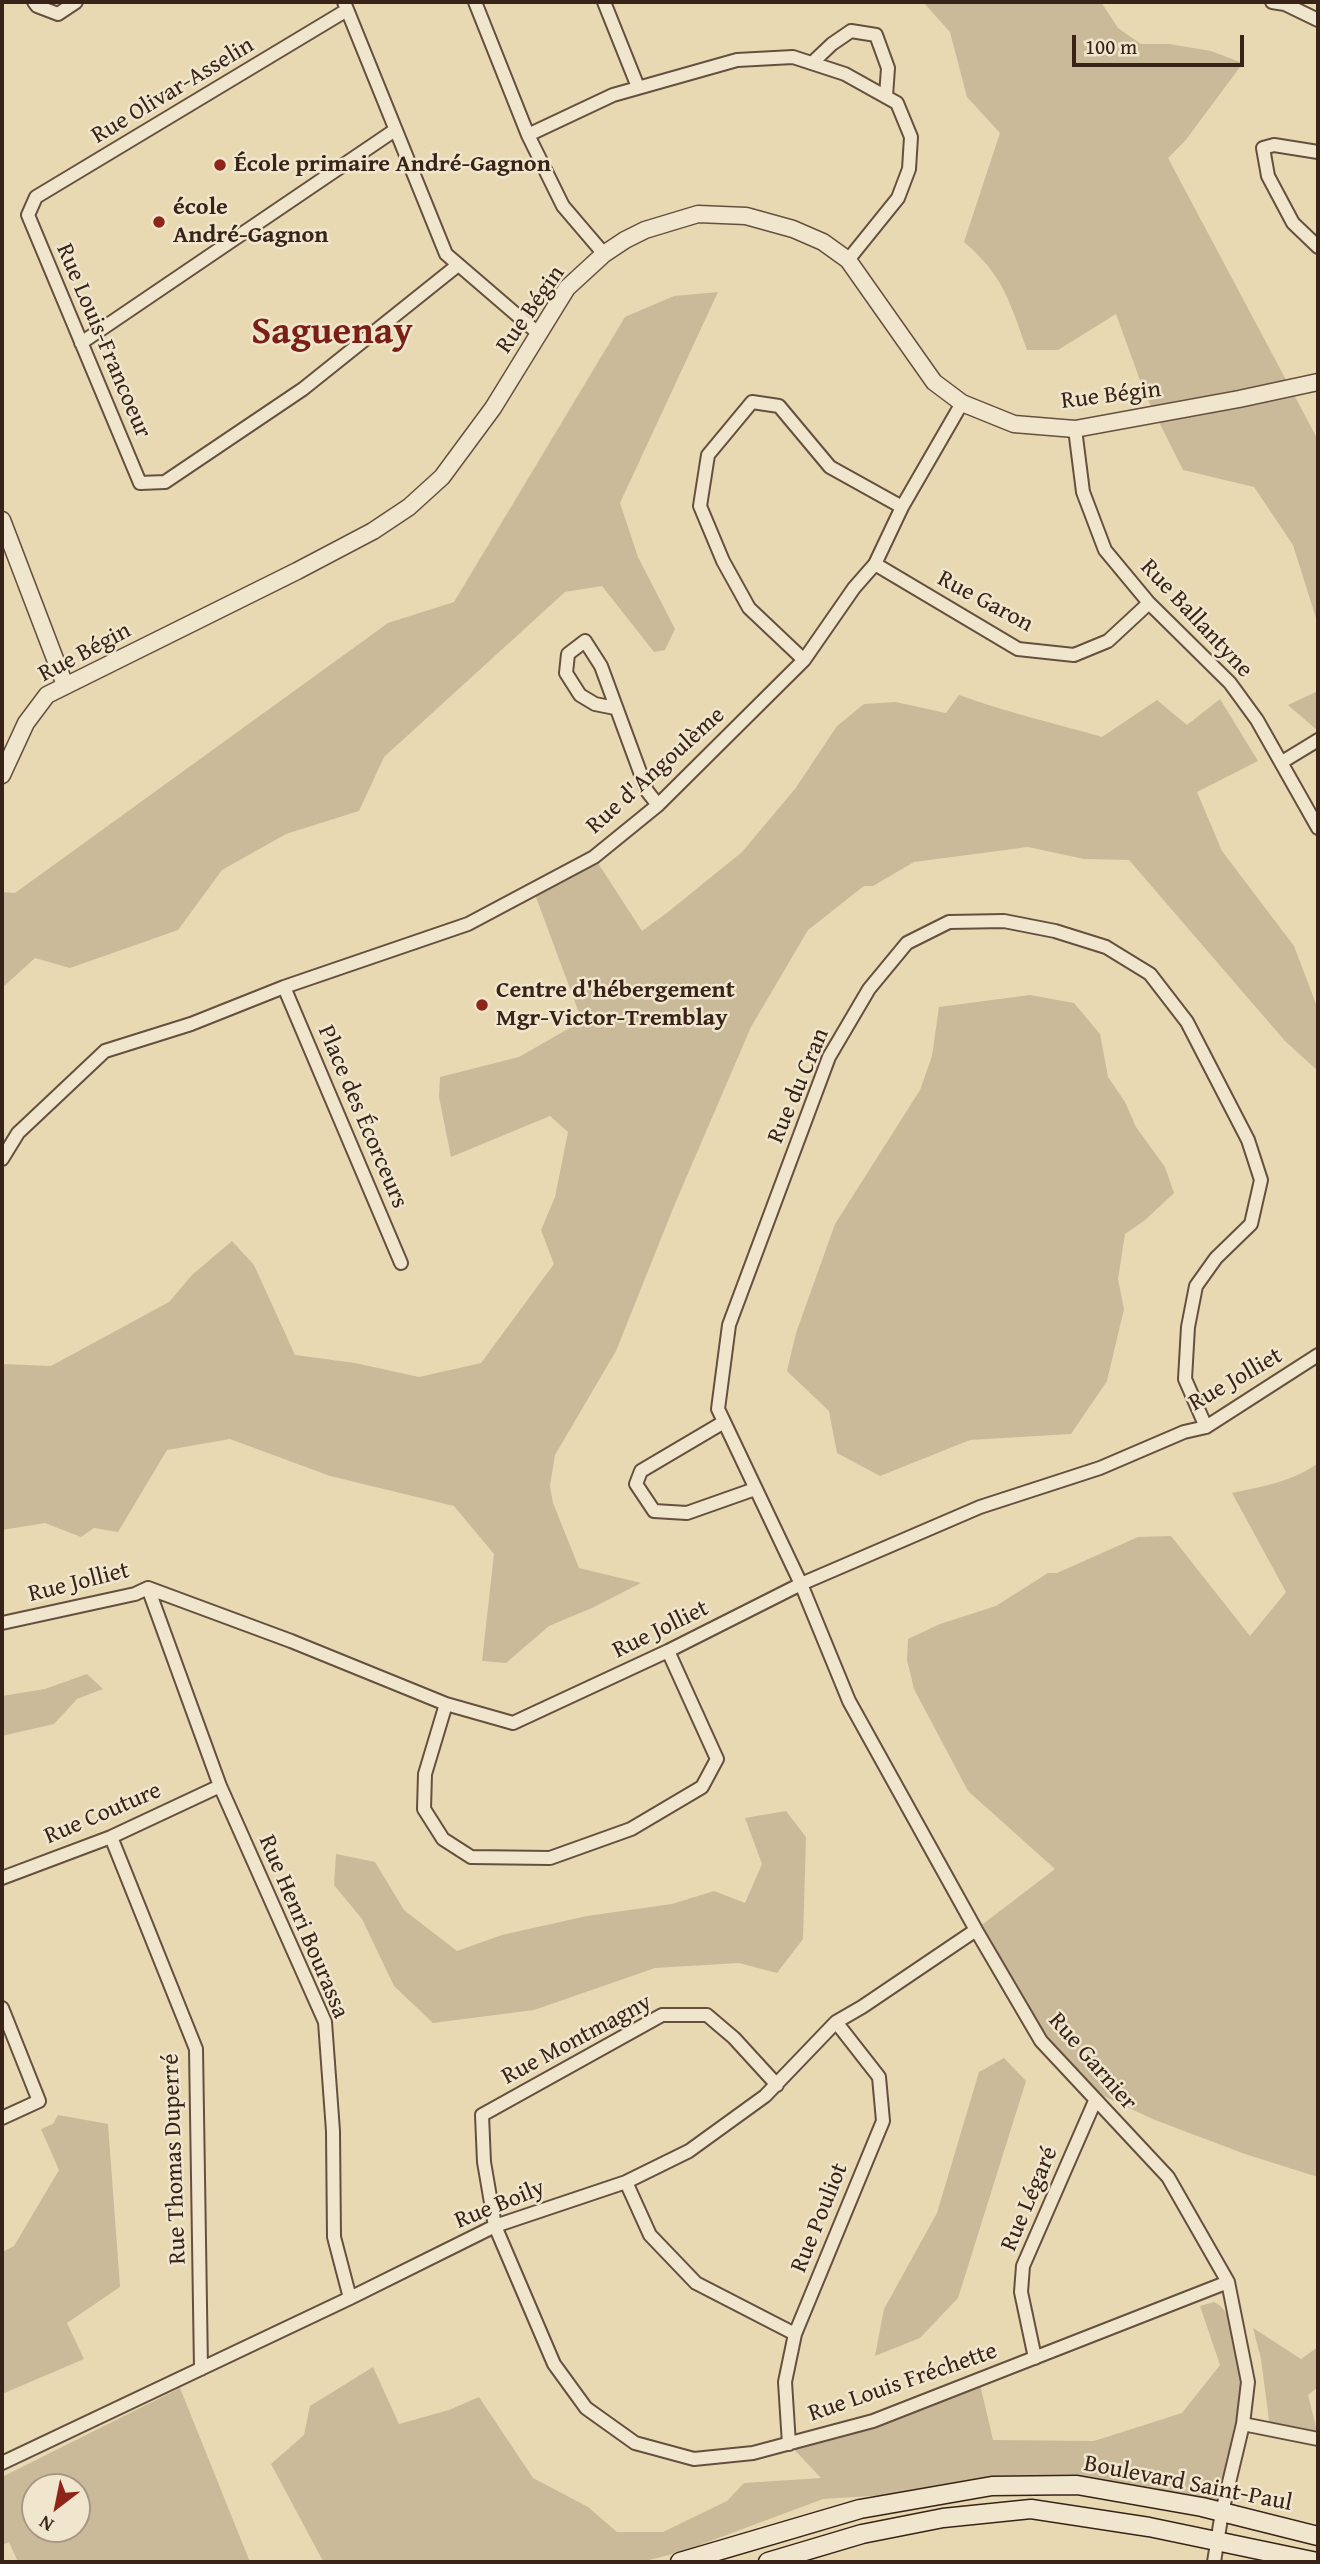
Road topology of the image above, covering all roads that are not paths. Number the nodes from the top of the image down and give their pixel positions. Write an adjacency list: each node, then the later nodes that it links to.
1 (34, 2): 2 (street)
2 (76, 2)
3 (475, 2): 12 (street)
4 (604, 2): 9 (street)
5 (1272, 2): 7 (street)
6 (346, 6): 11 (street); 14 (street, Rue Olivar-Asselin)
7 (1318, 20)
8 (812, 63): 9 (street); 10 (street); 10 (street)
9 (638, 87): 12 (street)
10 (886, 96): 17 (street)
11 (395, 130): 18 (street); 20 (street)
12 (528, 135): 16 (street)
13 (1318, 152): 15 (street)
14 (28, 215): 20 (street, Rue Louis-Francoeur)
15 (1318, 247)
16 (604, 254): 17 (street, Rue Bégin); 19 (street, Rue Bégin)
17 (848, 260): 22 (street, Rue Bégin)
18 (458, 265): 19 (street); 20 (street, Rue Louis-Francoeur)
19 (539, 334): 30 (street, Rue Bégin)
20 (81, 343)
21 (1318, 382): 23 (street, Rue Bégin)
22 (962, 403): 23 (street, Rue Bégin); 24 (street, Rue d'Angoulème)
23 (1075, 429): 27 (street, Rue Ballantyne)
24 (902, 508): 26 (street, Rue d'Angoulème); 29 (street)
25 (2, 520): 28 (street)
26 (875, 564): 27 (street, Rue Garon); 29 (street, Rue d'Angoulème)
27 (1149, 603): 34 (street, Rue Ballantyne)
28 (51, 649): 30 (street); 31 (street)
29 (804, 660): 36 (street, Rue d'Angoulème)
30 (65, 685): 31 (street, Rue Bégin)
31 (47, 695): 35 (street, Rue Bégin)
32 (615, 708): 32 (street); 36 (street)
33 (1318, 740): 34 (street)
34 (1282, 762): 37 (street, Rue Ballantyne)
35 (4, 768)
36 (657, 805): 38 (street, Rue d'Angoulème)
37 (1318, 828)
38 (284, 987): 39 (street, Rue d'Angoulème); 40 (street, Place des Écorceurs)
39 (2, 1159)
40 (401, 1263)
41 (1318, 1355): 43 (street, Rue Jolliet)
42 (723, 1422): 43 (street, Rue du Cran); 44 (street, Rue du Cran); 44 (street)
43 (1206, 1427): 45 (street, Rue Jolliet)
44 (755, 1489): 45 (street, Rue du Cran)
45 (801, 1584): 48 (street, Rue Jolliet); 53 (street, Rue Garnier)
46 (148, 1588): 47 (street, Rue Jolliet); 49 (street, Rue Jolliet); 50 (street, Rue Henri Bourassa)
47 (2, 1623)
48 (668, 1651): 49 (street, Rue Jolliet); 49 (street)
49 (446, 1704)
50 (220, 1786): 51 (street, Rue Couture); 62 (street, Rue Henri Bourassa)
51 (111, 1837): 52 (street, Rue Couture); 65 (street, Rue Thomas Duperré)
52 (2, 1878)
53 (976, 1930): 55 (street, Rue Boily); 57 (street, Rue Garnier)
54 (2, 2008): 58 (street)
55 (836, 2022): 56 (street, Rue Boily); 63 (street, Rue Pouliot)
56 (777, 2085): 59 (street, Rue Boily); 60 (street, Rue Montmagny)
57 (1095, 2101): 61 (street, Rue Garnier); 64 (street, Rue Légaré)
58 (2, 2118)
59 (626, 2182): 60 (street, Rue Boily); 63 (street)
60 (495, 2225): 62 (street, Rue Boily); 68 (street, Rue Louis Fréchette)
61 (1228, 2282): 64 (street, Rue Louis Fréchette); 66 (street, Rue Garnier)
62 (350, 2298): 65 (street, Rue Boily)
63 (795, 2334): 68 (street, Rue Pouliot)
64 (1035, 2358): 68 (street, Rue Louis Fréchette)
65 (201, 2369): 69 (street, Rue Boily)
66 (1242, 2424): 67 (street); 70 (street, Rue Garnier)
67 (1318, 2439)
68 (789, 2444)
69 (2, 2463)
70 (1223, 2507): 71 (main road, Boulevard Saint-Paul); 72 (street, Rue Garnier); 73 (main road, Boulevard Saint-Paul)
71 (1318, 2536)
72 (1217, 2541): 74 (main road, Boulevard Saint-Paul); 75 (street, Rue Garnier); 76 (main road, Boulevard Saint-Paul)
73 (680, 2562)
74 (768, 2562)
75 (1214, 2562)
76 (1317, 2562)

